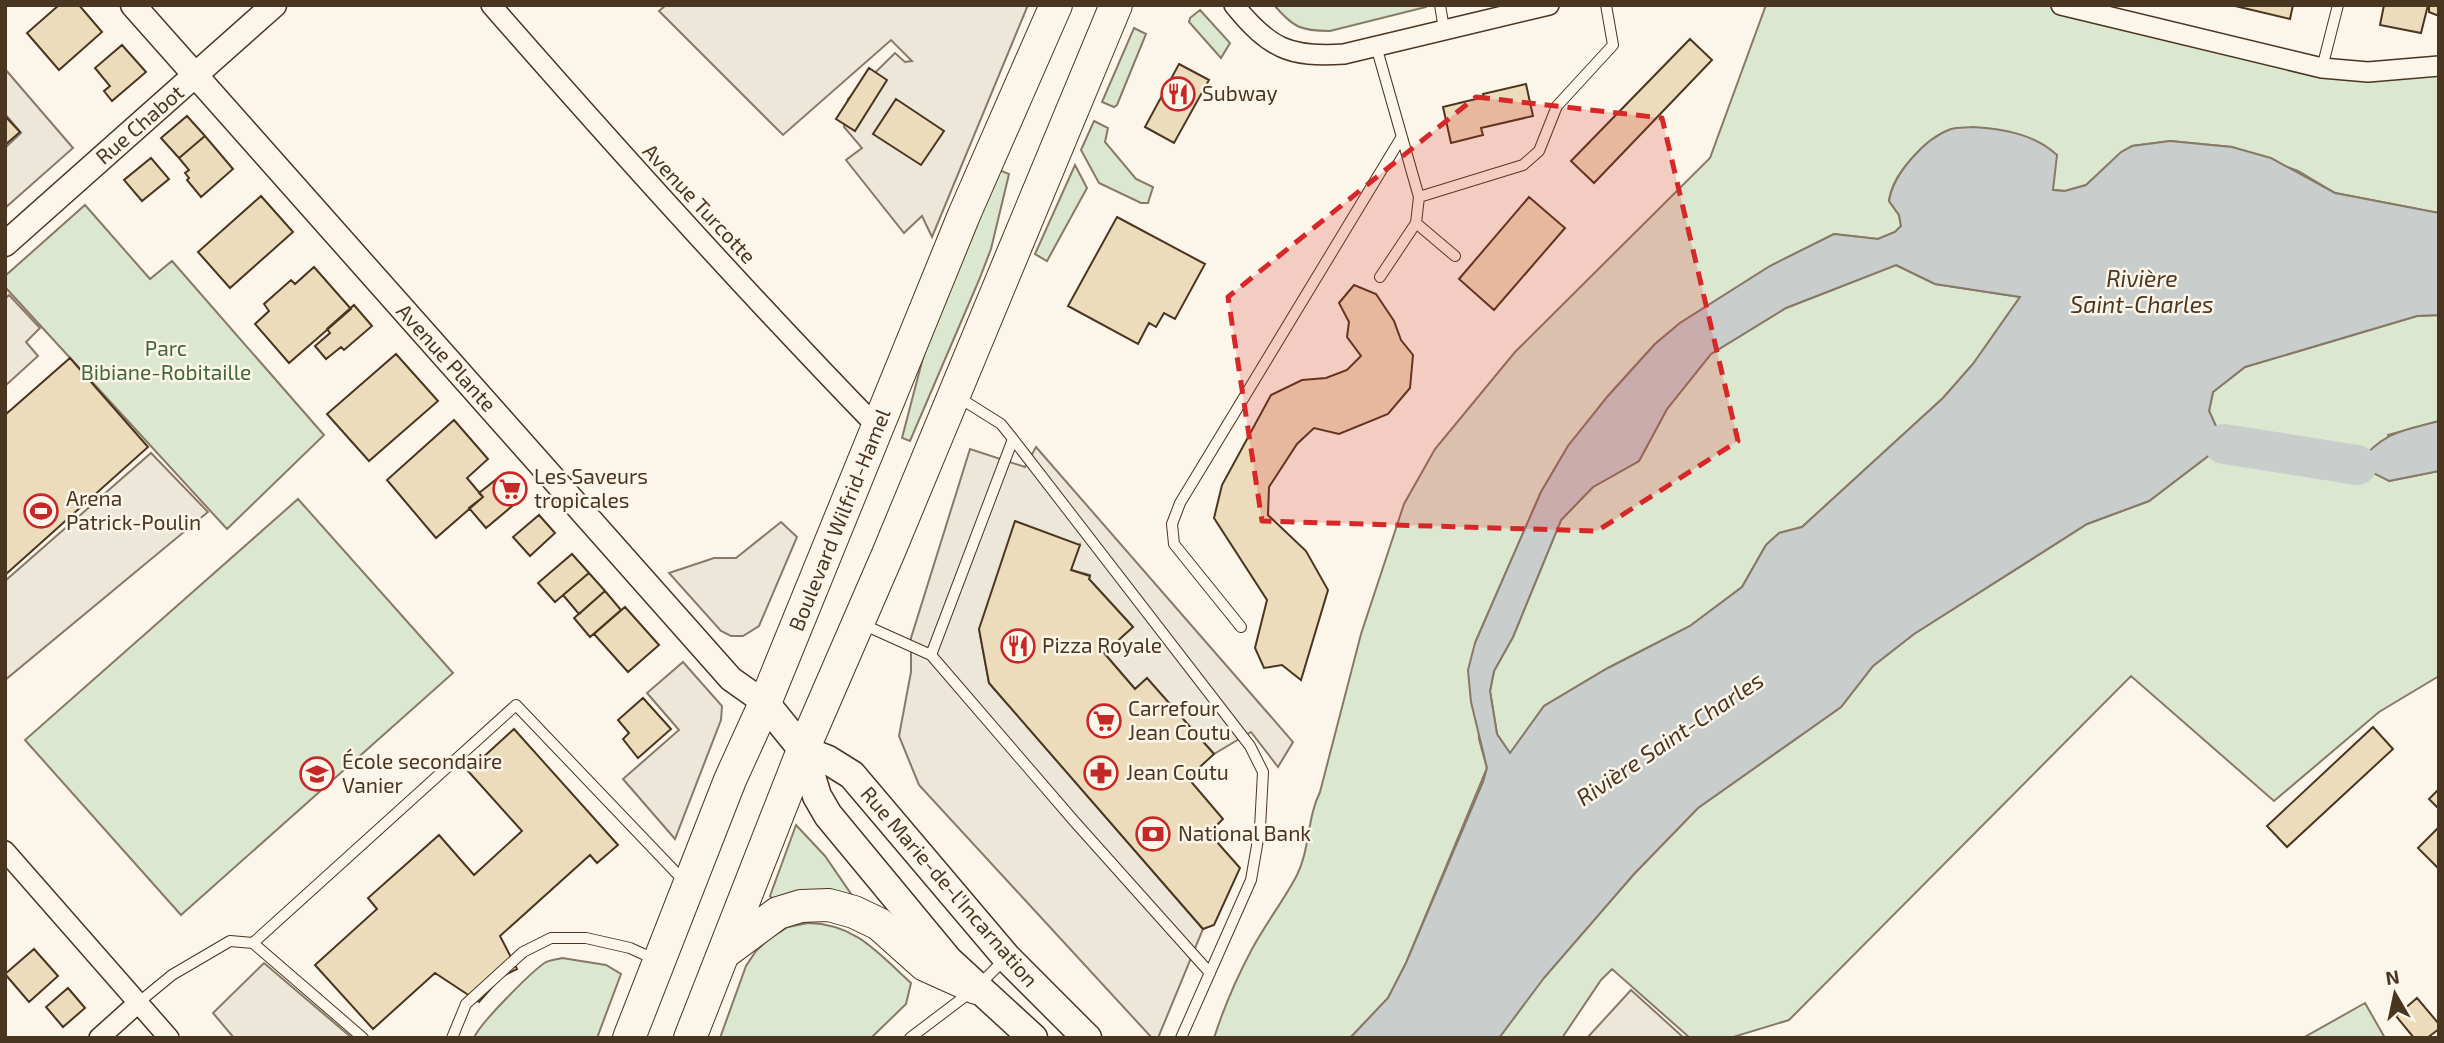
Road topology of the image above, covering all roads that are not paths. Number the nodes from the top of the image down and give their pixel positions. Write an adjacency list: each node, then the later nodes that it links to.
1 (133, 5): 17 (street, Avenue Plante)
2 (274, 5): 17 (street, Rue Chabot)
3 (491, 5): 25 (street, Avenue Turcotte)
4 (1056, 5): 25 (main road, Boulevard Wilfrid-Hamel)
5 (1116, 5): 24 (main road)
6 (1234, 5): 14 (street)
7 (1440, 5): 13 (lane)
8 (1547, 5): 13 (street)
9 (1606, 5): 19 (lane)
10 (2061, 5): 12 (street)
11 (2338, 5): 16 (lane)
12 (2115, 12): 16 (street)
13 (1444, 29): 14 (street)
14 (1376, 46): 18 (lane)
15 (2439, 66): 16 (street)
16 (2322, 68)
17 (195, 76): 21 (street, Rue Chabot); 30 (street, Avenue Plante)
18 (1401, 138): 19 (lane); 28 (lane)
19 (1419, 197): 20 (lane)
20 (1416, 223): 22 (lane); 23 (lane)
21 (5, 244)
22 (1455, 256)
23 (1380, 277)
24 (955, 395): 26 (lane); 27 (main road)
25 (878, 428): 30 (main road, Boulevard Wilfrid-Hamel)
26 (1013, 439): 29 (lane); 38 (lane)
27 (858, 623): 29 (lane); 31 (main road)
28 (1241, 627)
29 (931, 655): 38 (lane)
30 (765, 703): 31 (main road, Rue Marie-de-l'Incarnation); 33 (main road, Boulevard Wilfrid-Hamel)
31 (803, 750): 35 (main road); 36 (main road, Rue Marie-de-l'Incarnation); 39 (main road, Rue Marie-de-l'Incarnation)
32 (5, 851): 40 (street)
33 (688, 886): 34 (lane); 37 (main road, Boulevard Wilfrid-Hamel)
34 (253, 943): 40 (lane); 43 (lane)
35 (724, 953): 39 (main road); 46 (main road)
36 (1007, 958): 39 (lane); 49 (main road, Rue Marie-de-l'Incarnation)
37 (659, 961): 44 (lane); 45 (main road, Boulevard Wilfrid-Hamel)
38 (1210, 973): 50 (lane)
39 (976, 988): 47 (lane); 48 (main road, Rue Marie-de-l'Incarnation)
40 (138, 1003): 41 (street); 42 (street)
41 (99, 1038)
42 (169, 1038)
43 (363, 1038)
44 (452, 1038)
45 (629, 1038)
46 (690, 1038)
47 (911, 1038)
48 (1033, 1038)
49 (1087, 1038)
50 (1181, 1038)

